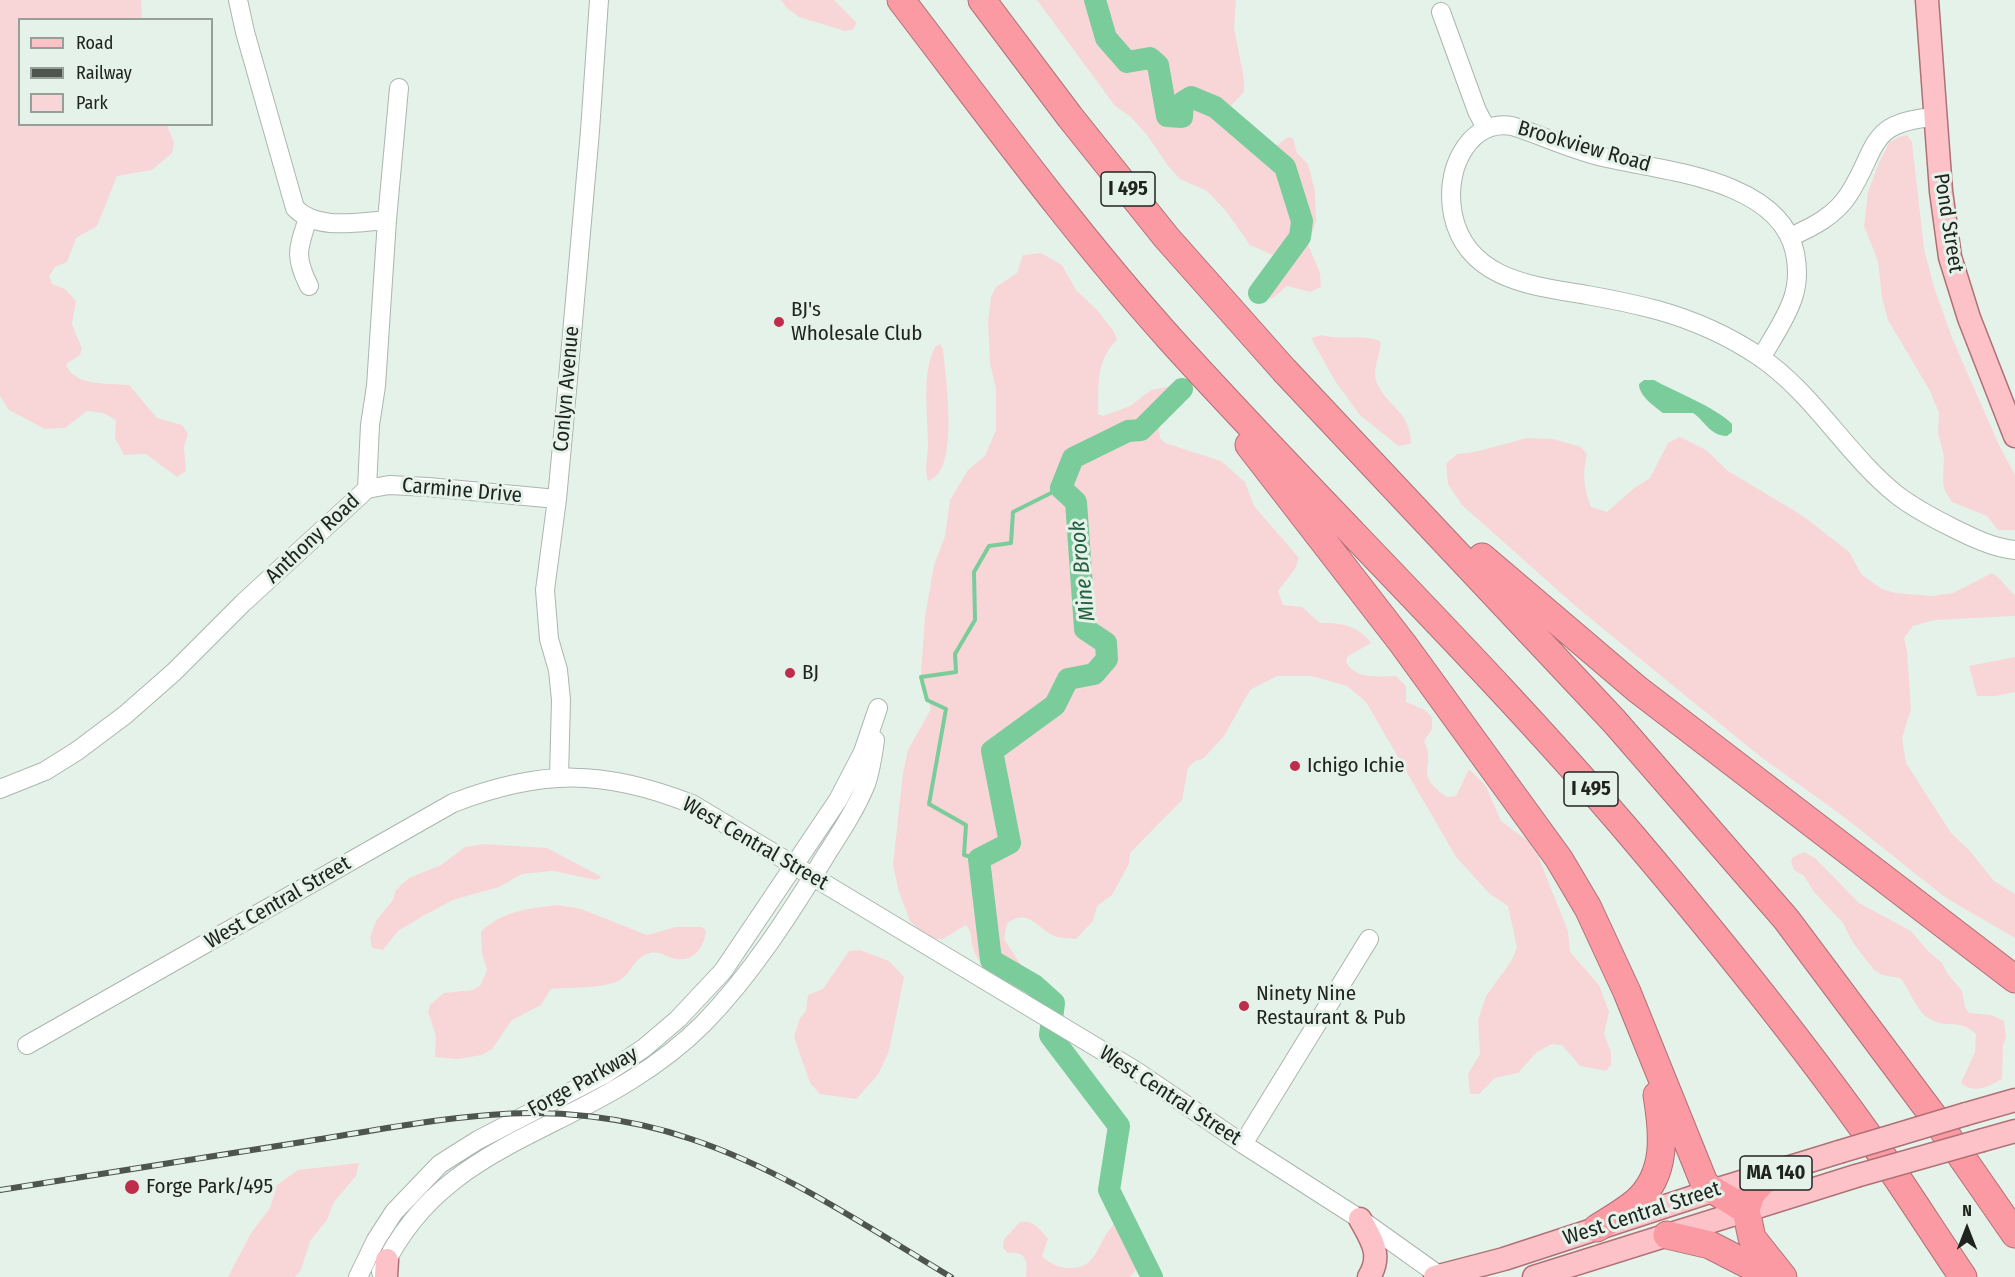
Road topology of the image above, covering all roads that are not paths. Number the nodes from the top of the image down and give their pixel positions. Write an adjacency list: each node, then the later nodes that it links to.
1 (238, 0): 10 (street)
2 (599, 0): 19 (street, Conlyn Avenue)
3 (902, 0): 14 (highway, I 495)
4 (982, 0): 16 (highway, I 495)
5 (1927, 0): 8 (main road, Pond Street)
6 (1441, 12): 9 (street)
7 (399, 88): 11 (street, Anthony Road)
8 (1935, 117): 12 (street); 17 (main road, Pond Street)
9 (1486, 128): 12 (street, Brookview Road); 15 (street, Brookview Road)
10 (308, 218): 11 (street); 13 (street)
11 (387, 220): 18 (street, Anthony Road)
12 (1790, 237): 15 (street, Brookview Road)
13 (309, 286)
14 (1171, 340): 30 (highway); 48 (highway, I 495)
15 (1761, 358): 20 (street, Brookview Road)
16 (1284, 370): 26 (highway); 39 (highway, I 495)
17 (2015, 436)
18 (368, 489): 19 (street, Carmine Drive); 22 (street, Anthony Road)
19 (557, 499): 21 (street, Conlyn Avenue)
20 (2015, 550)
21 (559, 777): 23 (street, West Central Street); 29 (street, West Central Street)
22 (0, 789)
23 (794, 867): 24 (street, West Central Street); 24 (street, Forge Parkway); 43 (street, Forge Parkway)
24 (813, 877): 33 (street, West Central Street); 41 (street, Forge Parkway)
25 (1369, 939): 33 (street)
26 (1985, 958): 27 (highway); 28 (highway)
27 (2015, 979)
28 (2015, 987)
29 (27, 1045)
30 (1649, 1047): 35 (highway); 38 (highway)
31 (2015, 1100): 34 (main road, West Central Street / MA 140, bridge)
32 (2015, 1131): 36 (main road, West Central Street / MA 140, bridge)
33 (1243, 1144): 37 (street, West Central Street)
34 (1768, 1175): 35 (main road, West Central Street / MA 140); 36 (highway)
35 (1712, 1191): 36 (highway); 38 (main road, West Central Street / MA 140)
36 (1746, 1210): 40 (main road, West Central Street / MA 140); 47 (highway)
37 (1360, 1219): 44 (main road); 45 (street, West Central Street)
38 (1597, 1228): 45 (main road, West Central Street / MA 140)
39 (2015, 1234)
40 (1667, 1235): 42 (main road, West Central Street / MA 140); 46 (highway)
41 (384, 1271)
42 (1544, 1276)
43 (358, 1277)
44 (1369, 1277)
45 (1439, 1277)
46 (1772, 1277)
47 (1783, 1277)
48 (1963, 1277)

